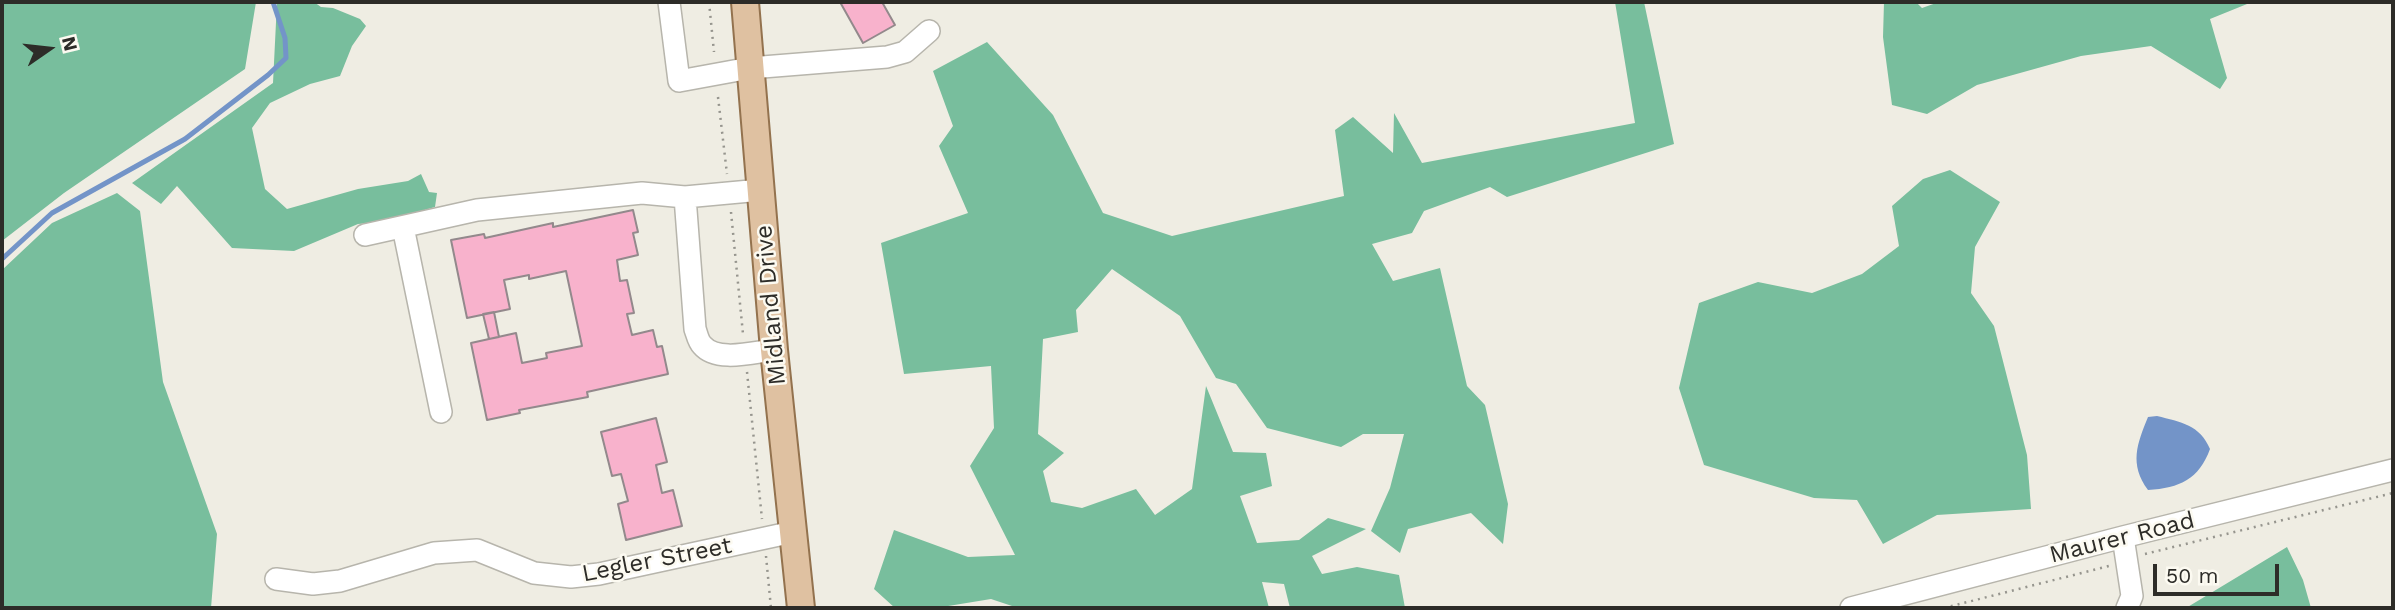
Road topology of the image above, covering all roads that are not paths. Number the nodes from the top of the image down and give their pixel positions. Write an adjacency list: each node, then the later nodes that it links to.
1 (669, 2): 4 (street)
2 (745, 2): 4 (main road, Midland Drive)
3 (929, 31): 4 (street)
4 (750, 68): 5 (main road, Midland Drive)
5 (761, 190): 6 (street); 9 (main road, Midland Drive)
6 (685, 197): 7 (street); 9 (street)
7 (403, 227): 8 (street); 10 (street)
8 (365, 235)
9 (774, 350): 12 (main road, Midland Drive)
10 (441, 412)
11 (2393, 470): 13 (street, Maurer Road)
12 (793, 532): 14 (street, Legler Street); 15 (main road, Midland Drive)
13 (2123, 537): 16 (street, Maurer Road); 17 (street)
14 (276, 579)
15 (802, 608)
16 (1851, 608)
17 (2127, 608)

